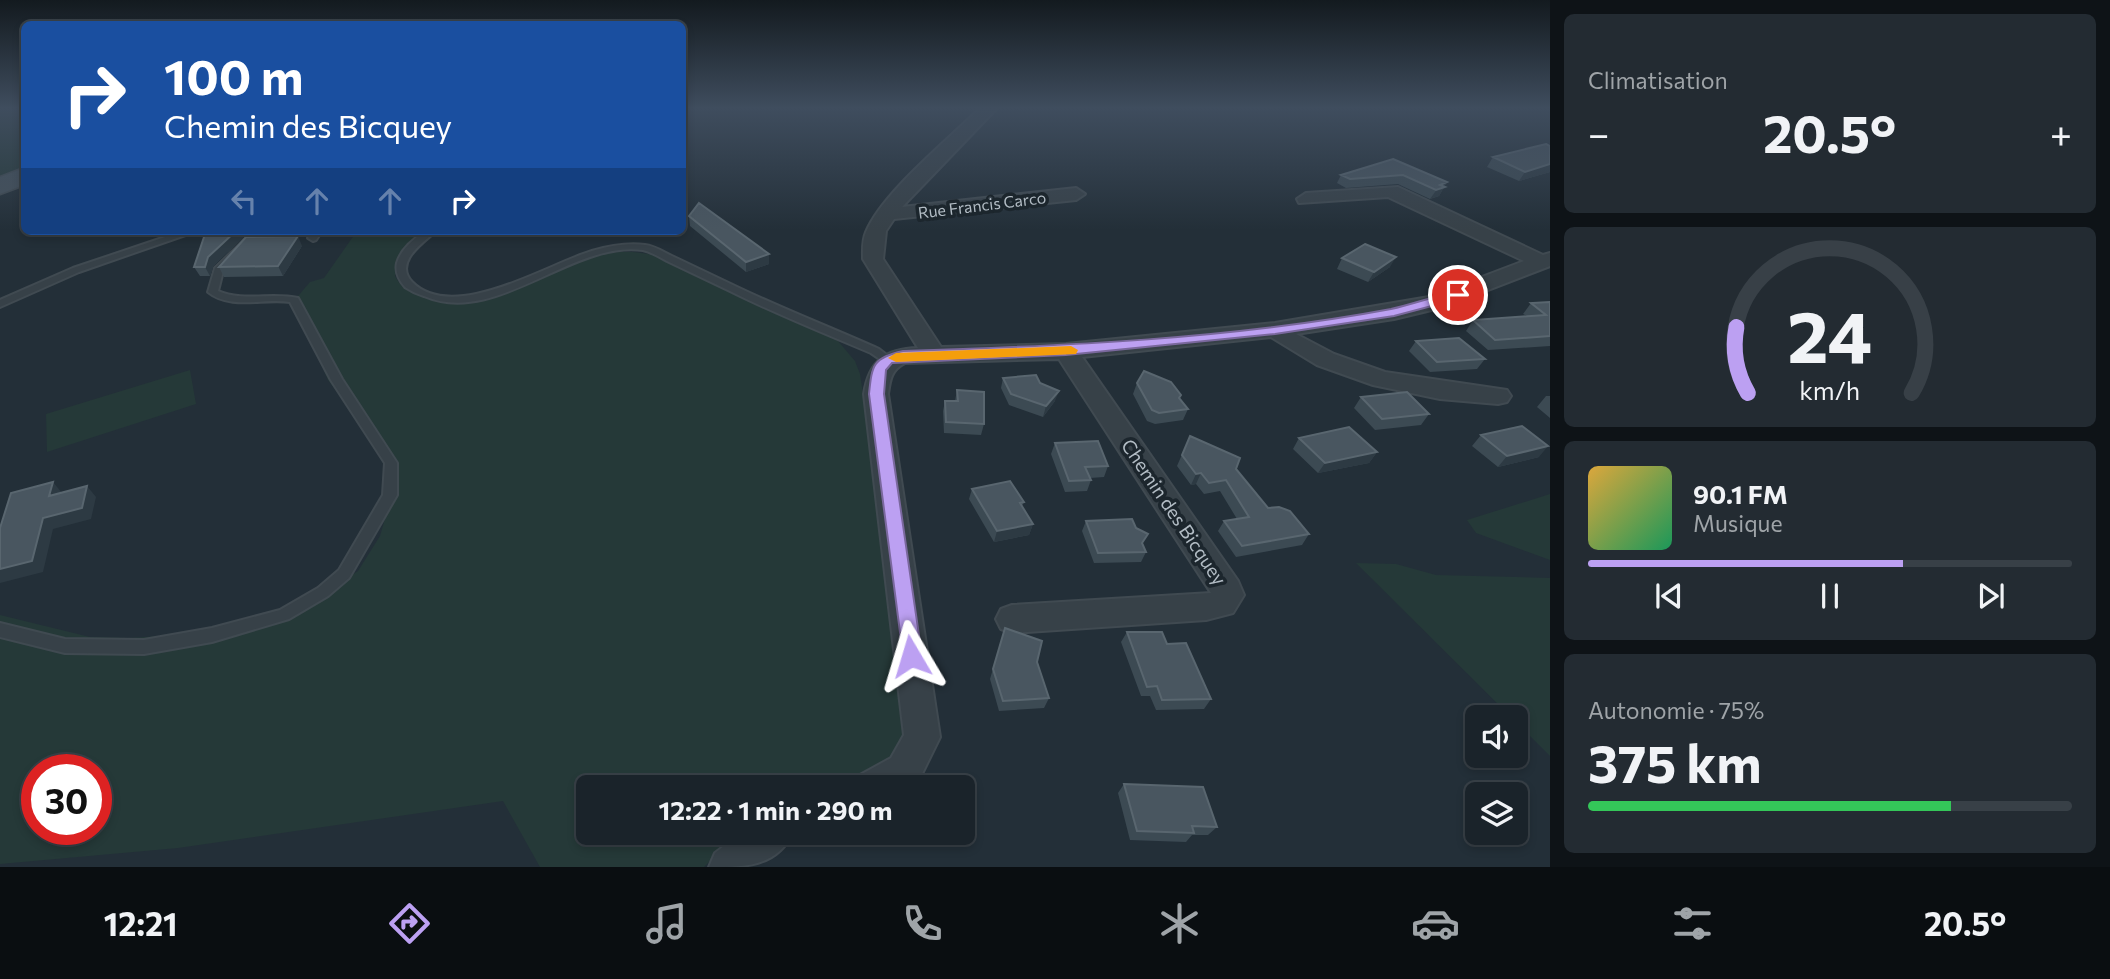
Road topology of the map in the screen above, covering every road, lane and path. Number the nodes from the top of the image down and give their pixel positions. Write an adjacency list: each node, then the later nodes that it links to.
1 (949, 148): 6 (street, Rue Francis Carco)
2 (21, 177): 3 (street)
3 (0, 186)
4 (1076, 194): 6 (street, Rue Francis Carco)
5 (1306, 199): 10 (street)
6 (887, 214): 14 (street, Rue Francis Carco)
7 (180, 235): 11 (lane)
8 (254, 235): 18 (lane)
9 (427, 235): 15 (lane)
10 (1546, 261): 12 (street)
11 (0, 304)
12 (1275, 330): 13 (street); 16 (street)
13 (1066, 351): 14 (street); 17 (street, Chemin des Bicquey)
14 (934, 355): 15 (street)
15 (887, 360): 19 (street)
16 (1498, 396)
17 (1012, 619)
18 (0, 630)
19 (897, 775)
20 (758, 845): 21 (street)
21 (729, 867)

